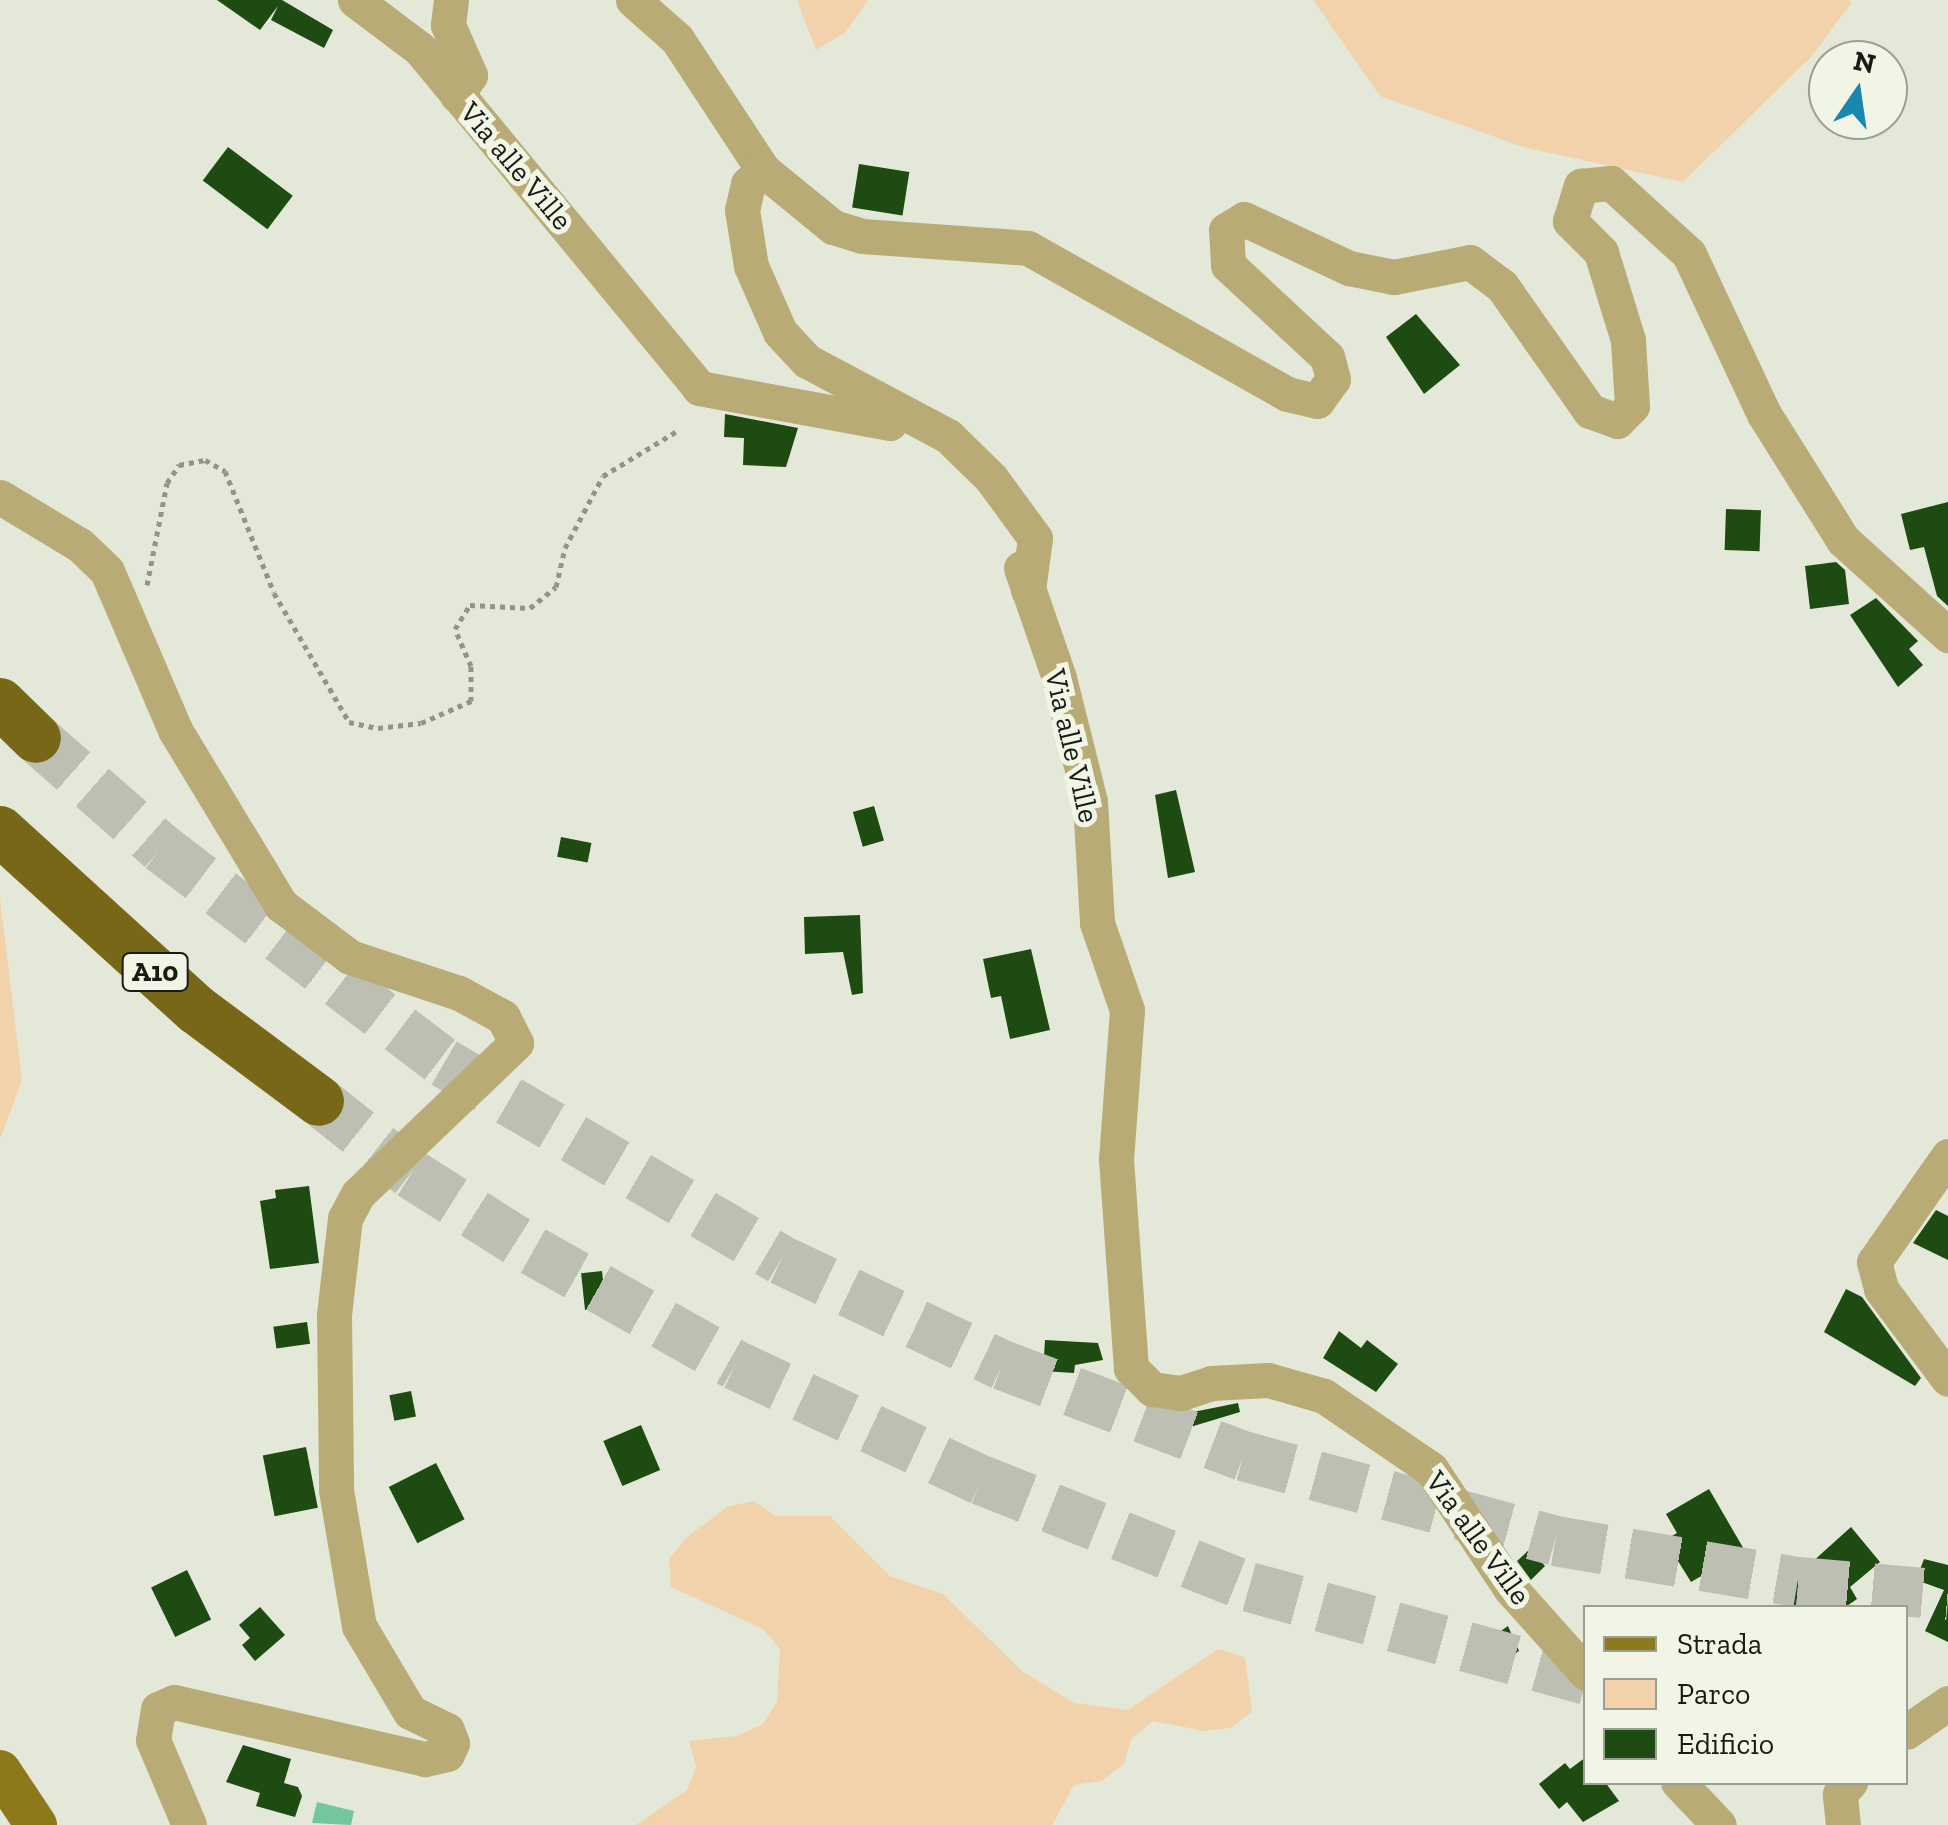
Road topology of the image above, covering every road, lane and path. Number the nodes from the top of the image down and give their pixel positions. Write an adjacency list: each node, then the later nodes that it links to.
1 (355, 0): 4 (street, Via alle Ville)
2 (451, 0): 4 (street)
3 (633, 0): 5 (street)
4 (458, 95): 8 (street, Via alle Ville)
5 (762, 170): 8 (street); 9 (street)
6 (677, 431): 10 (path)
7 (0, 497): 10 (street)
8 (1028, 590): 17 (street, Via alle Ville)
9 (1948, 635)
10 (142, 647): 24 (street)
11 (0, 703): 12 (highway)
12 (36, 738)
13 (0, 830): 14 (highway, A10)
14 (319, 1102)
15 (1948, 1156): 16 (street)
16 (1948, 1380)
17 (1583, 1670)
18 (1948, 1704): 19 (street)
19 (1908, 1731)
20 (0, 1771): 23 (main road)
21 (1681, 1785): 25 (street)
22 (1848, 1785): 26 (street)
23 (36, 1825)
24 (189, 1825)
25 (1719, 1825)
26 (1843, 1825)

